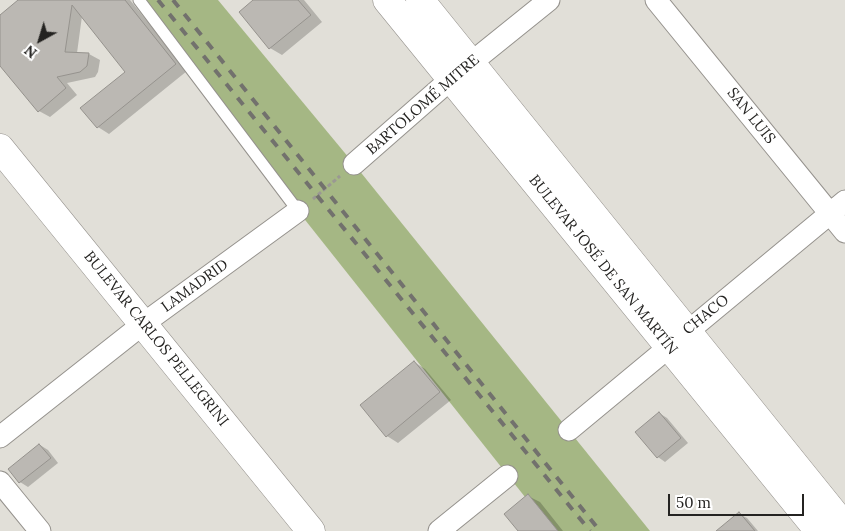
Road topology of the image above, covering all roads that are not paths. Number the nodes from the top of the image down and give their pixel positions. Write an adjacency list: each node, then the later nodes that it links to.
1 (139, 0): 10 (lane)
2 (387, 0): 6 (street, BULEVAR JOSÉ DE SAN MARTÍN)
3 (420, 0): 6 (street, BULEVAR JOSÉ DE SAN MARTÍN)
4 (549, 0): 6 (street, BARTOLOMÉ MITRE)
5 (656, 0): 9 (street, SAN LUIS)
6 (461, 71): 8 (street, BARTOLOMÉ MITRE); 13 (street, BULEVAR JOSÉ DE SAN MARTÍN)
7 (0, 148): 12 (street, BULEVAR CARLOS PELLEGRINI)
8 (354, 164)
9 (838, 207): 11 (street, SAN LUIS); 13 (street, CHACO)
10 (298, 211): 12 (street, LAMADRID)
11 (845, 232)
12 (143, 324): 15 (street, LAMADRID); 20 (street, BULEVAR CARLOS PELLEGRINI)
13 (678, 339): 14 (street, CHACO); 18 (street, BULEVAR JOSÉ DE SAN MARTÍN); 22 (street, BULEVAR JOSÉ DE SAN MARTÍN)
14 (569, 430)
15 (0, 437)
16 (507, 476): 21 (street)
17 (0, 482): 19 (street)
18 (845, 527)
19 (40, 531)
20 (311, 531)
21 (439, 531)
22 (819, 531)

